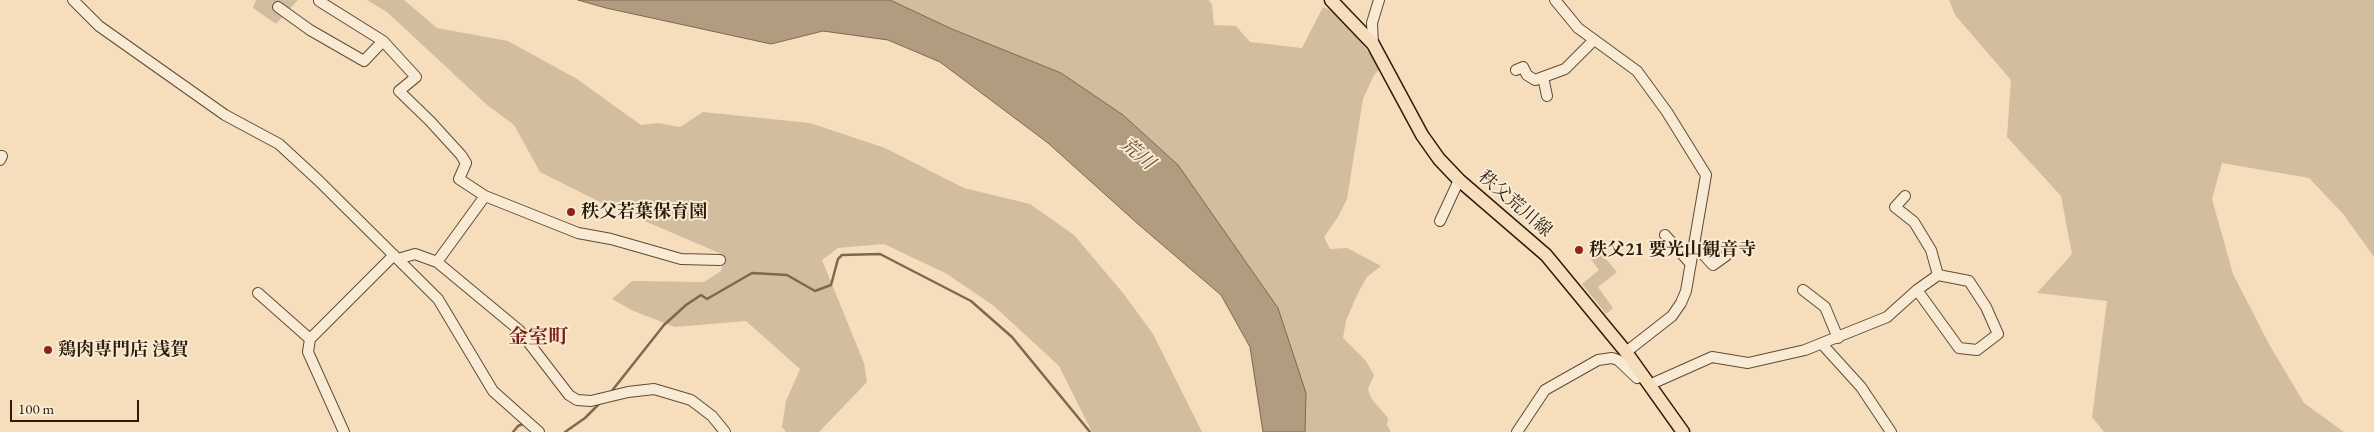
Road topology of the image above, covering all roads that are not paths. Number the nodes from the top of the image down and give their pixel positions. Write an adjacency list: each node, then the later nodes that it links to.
1 (74, 0): 22 (street)
2 (1331, 0): 9 (main road, 秩父荒川線)
3 (1379, 0): 9 (street)
4 (1555, 0): 7 (street)
5 (319, 1): 8 (street)
6 (278, 7): 8 (street)
7 (1594, 40): 11 (street); 20 (street)
8 (383, 41): 16 (street)
9 (1373, 44): 15 (main road, 秩父荒川線)
10 (1516, 70): 11 (street)
11 (1543, 77): 12 (street)
12 (1547, 96)
13 (0, 156): 14 (street)
14 (0, 160)
15 (1459, 180): 18 (street); 33 (main road, 秩父荒川線)
16 (485, 196): 23 (street); 24 (street)
17 (1905, 196): 26 (street)
18 (1440, 221)
19 (1665, 235): 25 (street)
20 (1693, 247): 21 (street); 25 (street)
21 (1727, 255)
22 (396, 257): 24 (street); 31 (street); 36 (street)
23 (720, 260)
24 (437, 262): 37 (street)
25 (1690, 262): 33 (street)
26 (1938, 276): 28 (street); 28 (street)
27 (1803, 290): 30 (street)
28 (1917, 290): 30 (street)
29 (258, 293): 31 (street)
30 (1838, 338): 32 (street)
31 (310, 339): 35 (street)
32 (1822, 344): 34 (street); 40 (street)
33 (1626, 352): 34 (main road, 秩父荒川線)
34 (1645, 380): 38 (street); 39 (main road, 秩父荒川線)
35 (344, 432)
36 (539, 432)
37 (726, 432)
38 (1517, 432)
39 (1683, 432)
40 (1891, 432)

